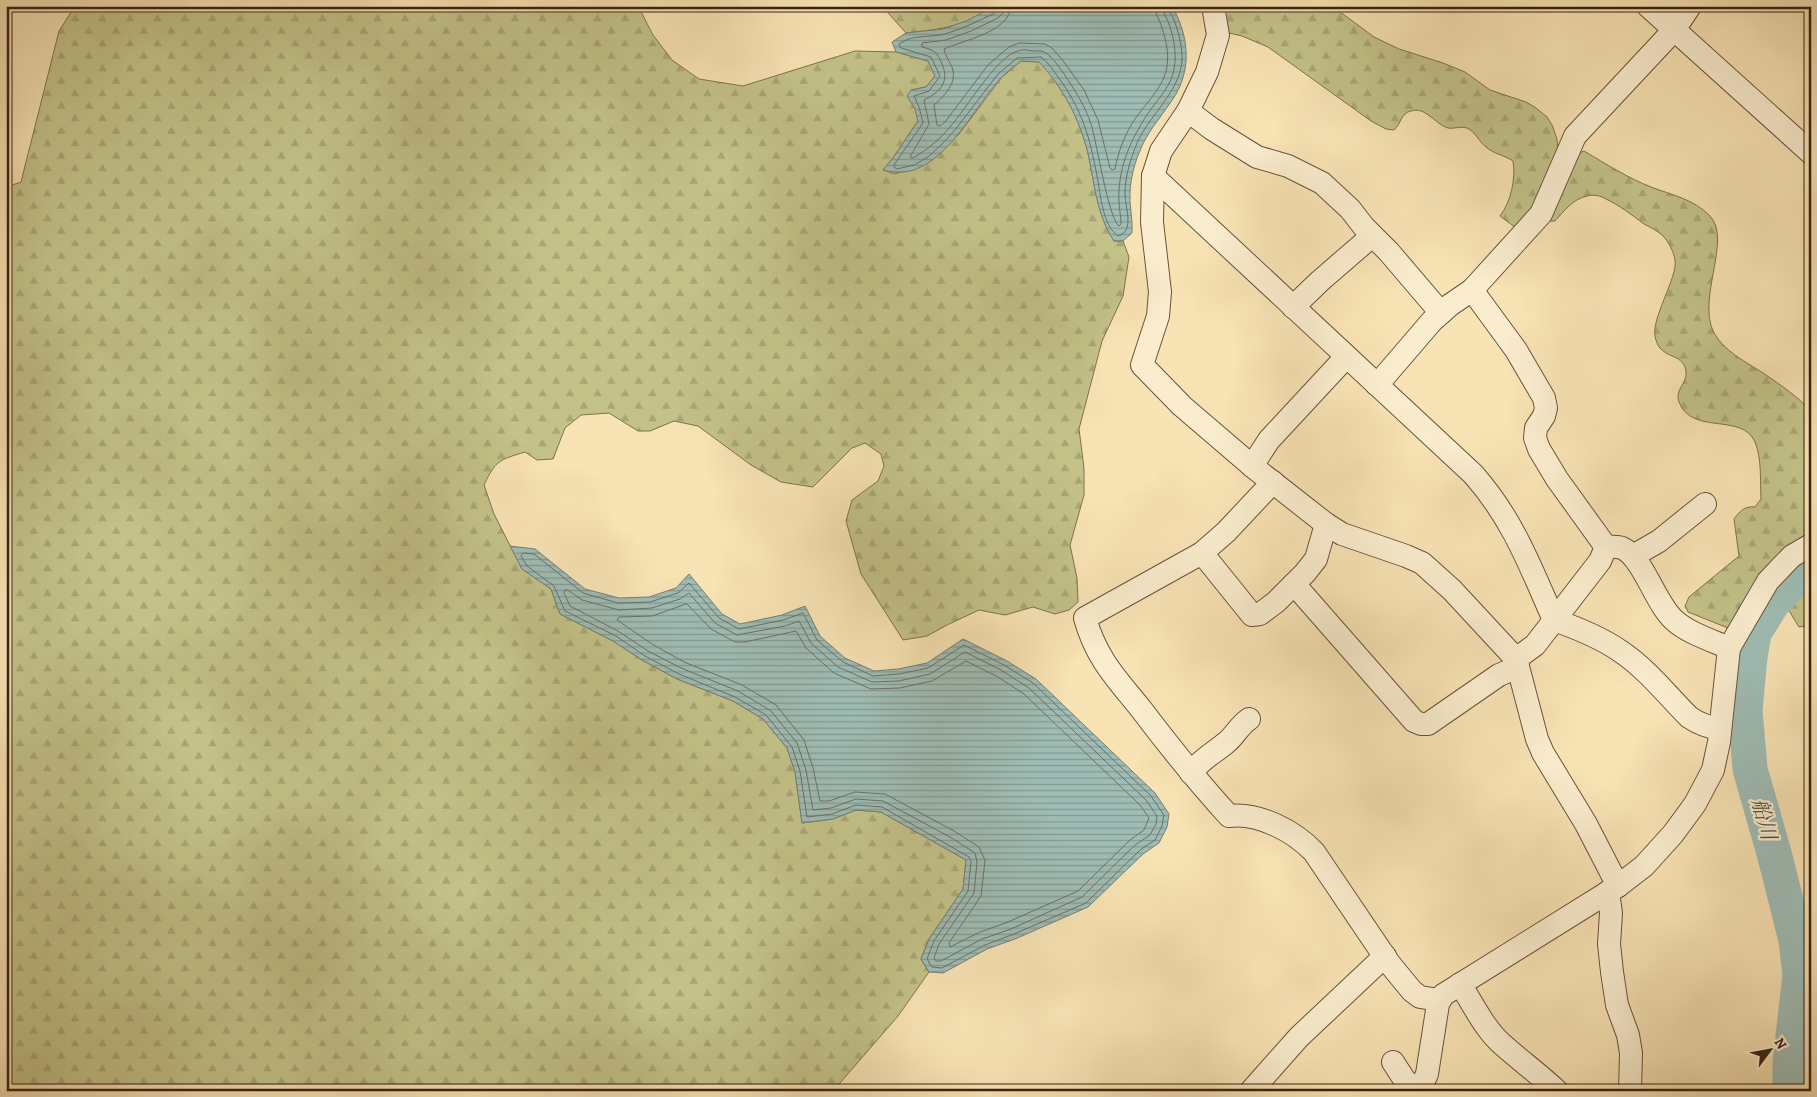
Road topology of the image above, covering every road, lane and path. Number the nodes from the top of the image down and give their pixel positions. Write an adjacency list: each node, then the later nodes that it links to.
1 (1213, 6): 5 (street)
2 (1648, 6): 4 (street)
3 (1690, 6): 4 (street)
4 (1674, 30): 6 (street); 9 (street)
5 (1188, 111): 7 (street); 8 (street)
6 (1811, 153)
7 (1153, 176): 10 (street); 14 (street)
8 (1372, 236): 10 (street); 11 (street)
9 (1472, 290): 11 (street); 19 (street)
10 (1293, 307): 12 (street)
11 (1441, 313): 13 (street)
12 (1346, 357): 13 (street); 14 (street)
13 (1377, 385): 23 (street)
14 (1252, 466): 15 (street)
15 (1273, 482): 17 (street); 20 (street)
16 (1705, 504): 21 (street)
17 (1326, 524): 22 (street); 25 (street)
18 (1811, 544): 24 (street)
19 (1606, 547): 21 (street); 23 (street)
20 (1202, 553): 22 (street); 28 (street)
21 (1633, 556): 24 (street)
22 (1294, 584): 25 (street)
23 (1554, 620): 25 (street); 27 (street)
24 (1729, 648): 27 (street)
25 (1517, 663): 29 (street)
26 (1249, 719): 28 (street)
27 (1720, 729): 29 (street)
28 (1192, 773): 30 (street)
29 (1613, 889): 31 (street); 37 (street)
30 (1384, 956): 32 (street); 34 (street)
31 (1460, 984): 32 (street); 36 (street)
32 (1439, 1000): 35 (street)
33 (1393, 1062): 35 (street)
34 (1251, 1091)
35 (1417, 1091)
36 (1557, 1091)
37 (1630, 1091)

